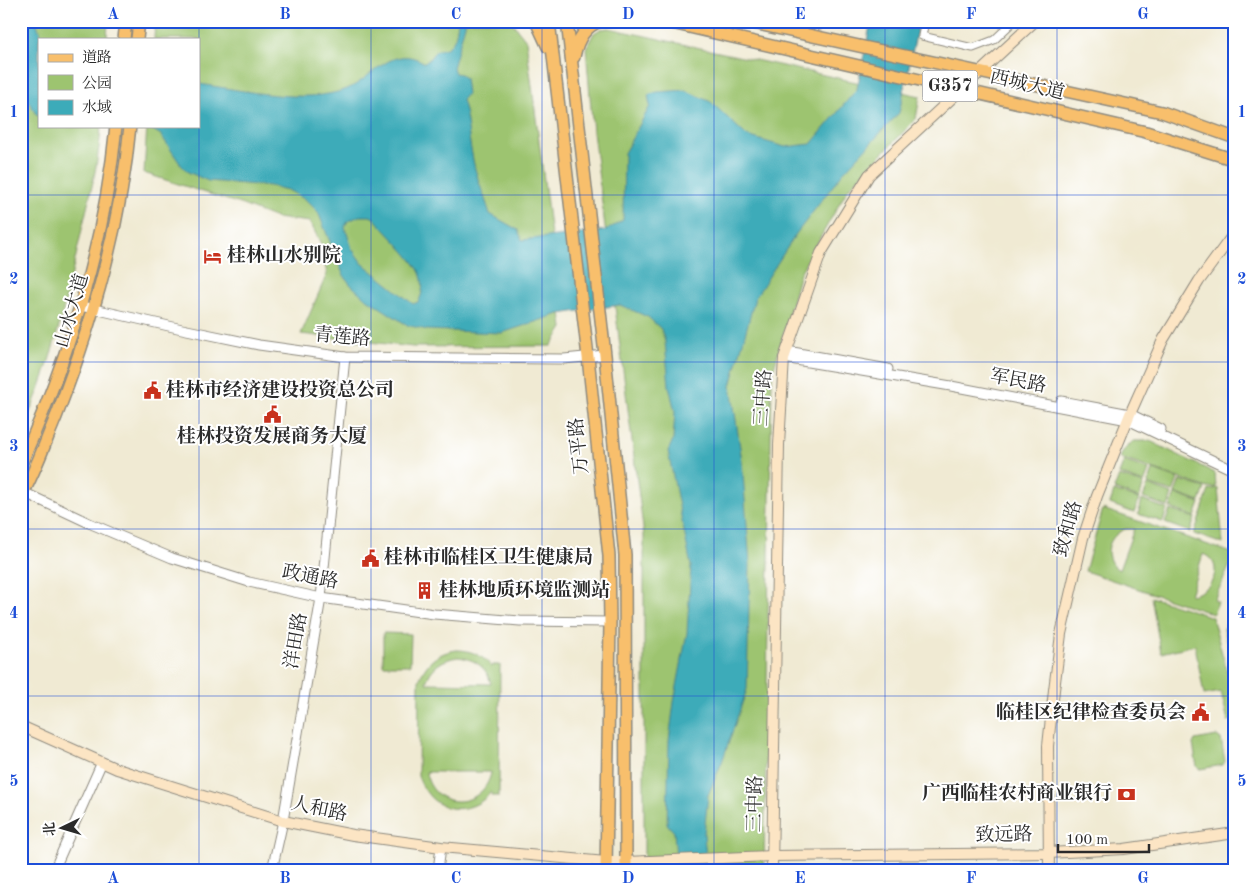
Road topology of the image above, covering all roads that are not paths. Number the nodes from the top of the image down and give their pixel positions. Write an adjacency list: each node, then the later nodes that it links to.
1 (126, 21): 12 (main road)
2 (139, 21): 13 (main road)
3 (536, 21): 14 (main road)
4 (548, 21): 14 (main road, 万平路)
5 (567, 21): 15 (main road, 万平路)
6 (601, 21): 15 (main road)
7 (663, 21): 17 (main road, 西城大道 / G357)
8 (744, 21): 16 (main road, 西城大道 / G357)
9 (925, 21): 10 (street)
10 (1014, 21)
11 (1035, 21): 16 (main road, 三中路)
12 (124, 38)
13 (137, 38)
14 (554, 62): 28 (main road, 万平路)
15 (572, 69): 26 (main road, 万平路)
16 (979, 71): 17 (main road, 三中路); 20 (main road, 西城大道 / G357)
17 (963, 89): 21 (main road, 西城大道 / G357); 25 (main road, 三中路)
18 (116, 128): 23 (main road, 山水大道)
19 (130, 128): 24 (main road, 山水大道)
20 (1235, 138)
21 (1235, 160)
22 (1235, 232): 29 (main road, 致和路)
23 (81, 306): 24 (street, 青莲路); 30 (main road, 山水大道)
24 (93, 309): 27 (street, 青莲路); 33 (main road, 山水大道)
25 (786, 354): 29 (street, 军民路); 42 (main road, 三中路)
26 (605, 355): 28 (street, 青莲路); 44 (main road, 万平路)
27 (344, 357): 28 (street, 青莲路); 34 (street, 洋田路)
28 (588, 357): 35 (main road, 万平路)
29 (1129, 417): 31 (street, 军民路); 32 (street, 军民路); 41 (main road, 致和路)
30 (21, 464)
31 (1235, 466)
32 (1235, 471)
33 (22, 493): 34 (street, 政通路)
34 (322, 598): 35 (street, 政通路); 38 (street, 洋田路)
35 (610, 622): 43 (main road, 万平路)
36 (21, 726): 37 (main road, 人和路)
37 (102, 762): 38 (main road, 人和路); 45 (street)
38 (283, 821): 40 (main road, 人和路); 46 (street, 洋田路)
39 (1235, 833): 41 (main road, 致远路)
40 (441, 847): 43 (main road, 人和路); 47 (street)
41 (1048, 853): 42 (main road, 致远路); 49 (main road, 致和路)
42 (772, 856): 44 (main road, 致远路); 48 (main road, 三中路)
43 (606, 866): 44 (main road, 人和路)
44 (626, 866)
45 (54, 870)
46 (272, 870)
47 (438, 870)
48 (772, 870)
49 (1049, 870)

